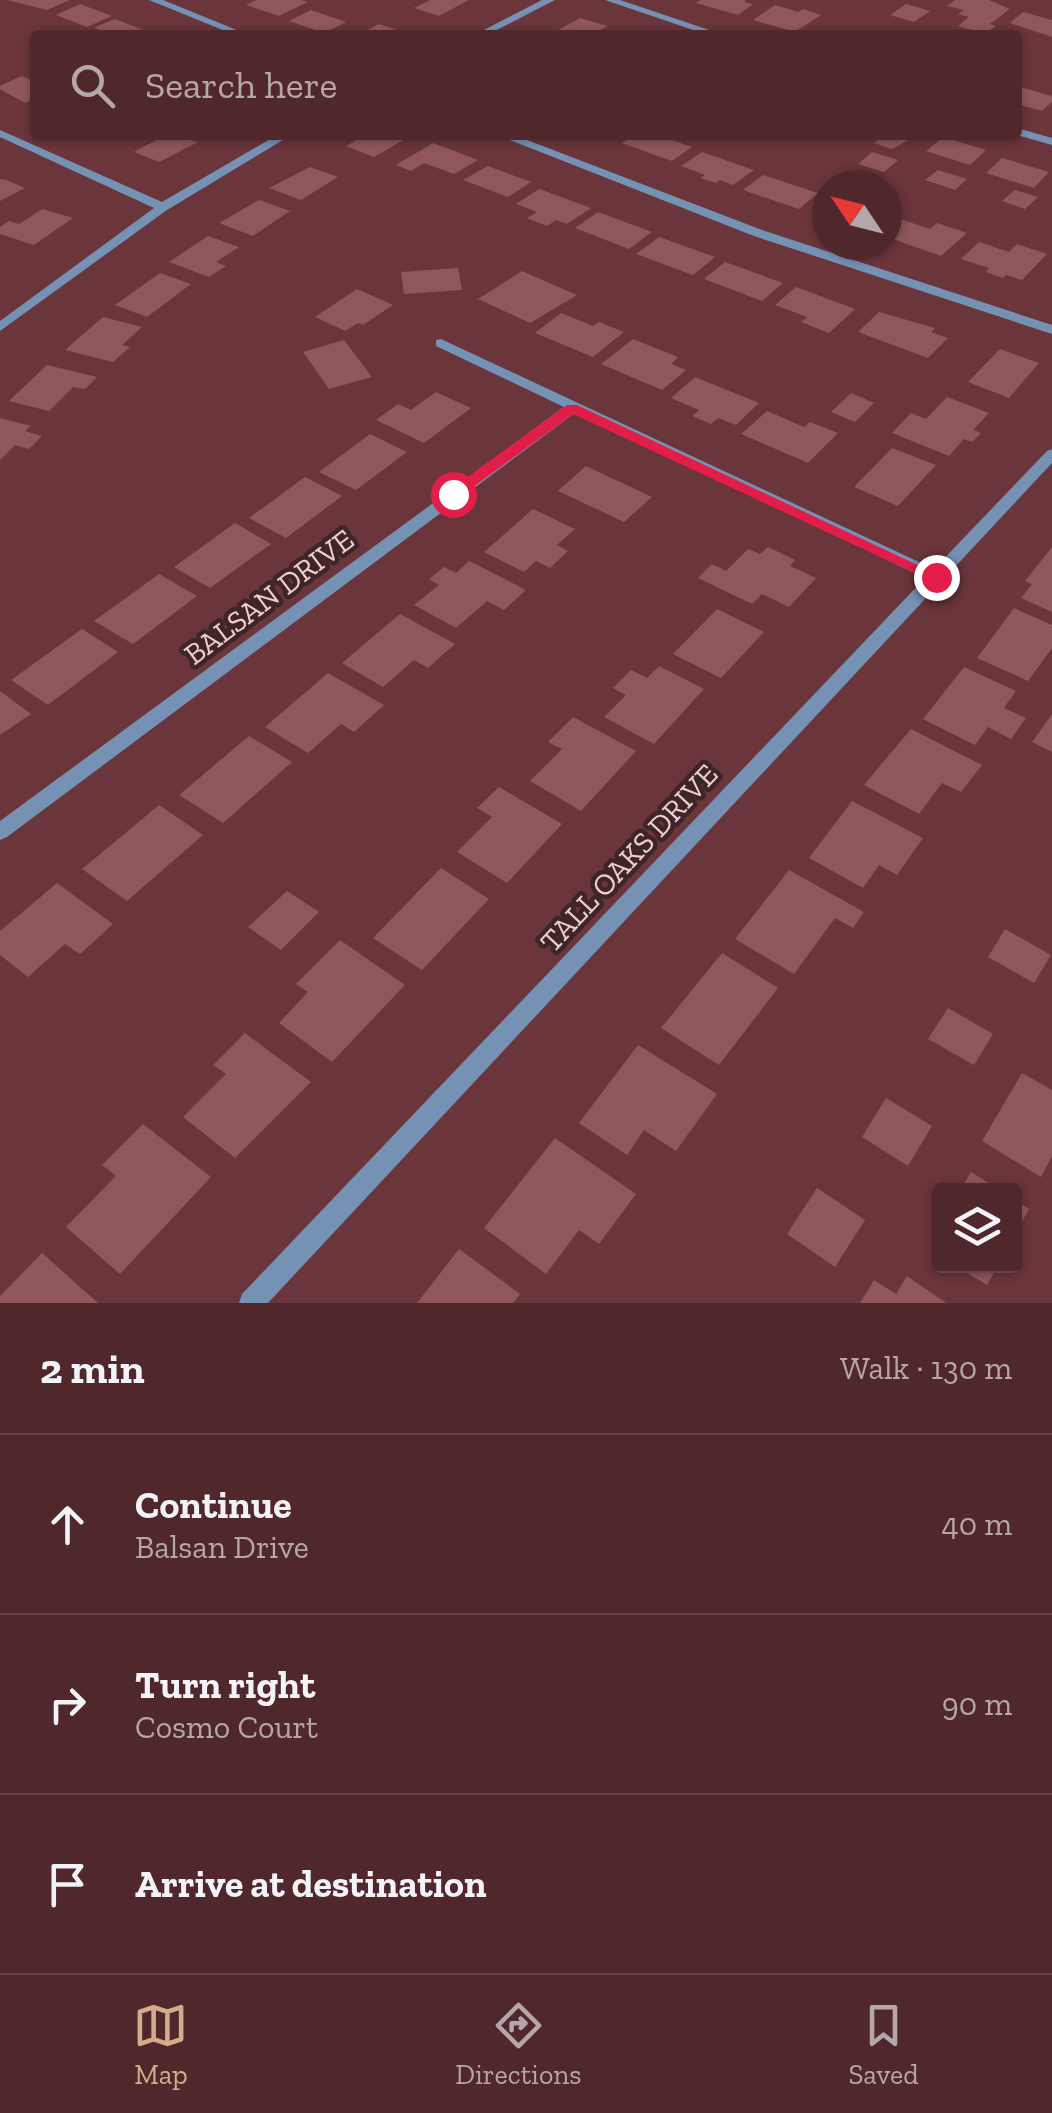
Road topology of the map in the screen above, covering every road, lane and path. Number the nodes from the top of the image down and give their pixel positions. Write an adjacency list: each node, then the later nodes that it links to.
1 (154, 0): 4 (street)
2 (550, 0): 5 (street)
3 (610, 0): 6 (street)
4 (231, 30)
5 (490, 30)
6 (703, 30)
7 (1022, 133): 11 (street)
8 (0, 134): 12 (street)
9 (277, 140): 12 (street)
10 (517, 140): 14 (street)
11 (1052, 142)
12 (163, 207): 13 (street)
13 (0, 327)
14 (1052, 330)
15 (441, 343): 16 (street)
16 (572, 408): 18 (street); 19 (street, BALSAN DRIVE)
17 (1052, 454): 18 (street, TALL OAKS DRIVE)
18 (936, 577): 20 (street, TALL OAKS DRIVE)
19 (0, 832)
20 (251, 1303)

